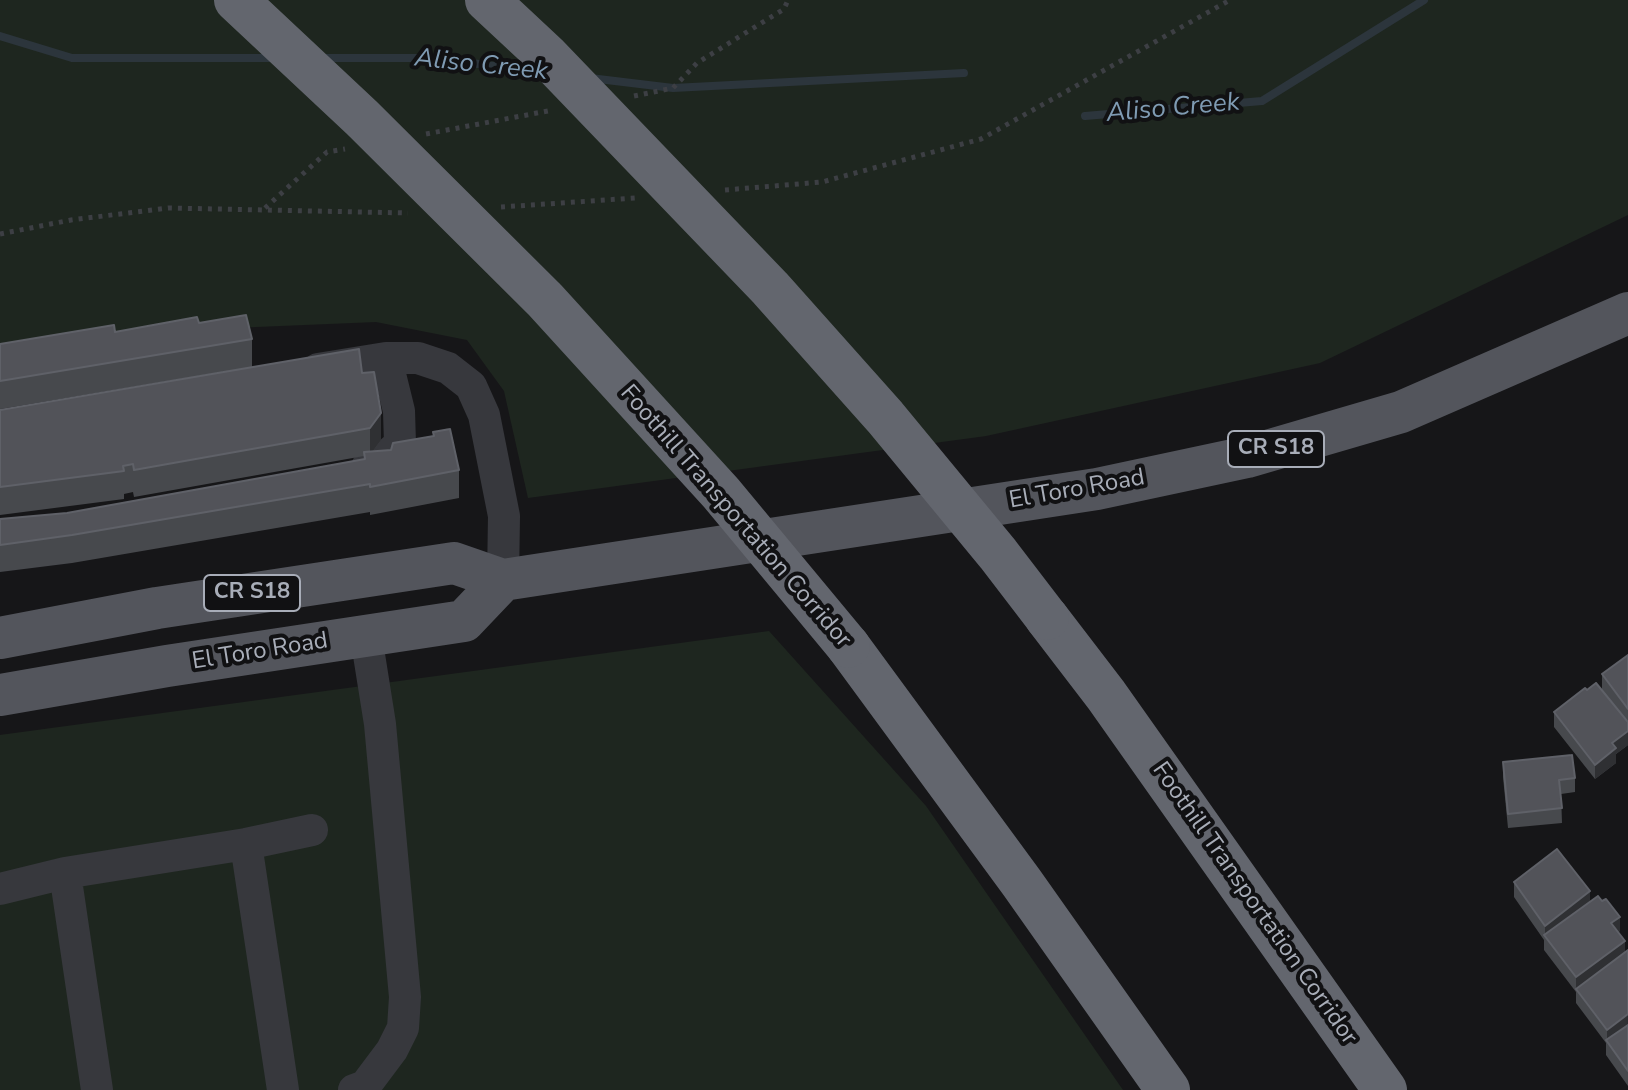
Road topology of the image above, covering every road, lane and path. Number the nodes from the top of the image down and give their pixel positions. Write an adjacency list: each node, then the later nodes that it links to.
1 (236, 0): 24 (highway, Foothill Transportation Corridor, bridge)
2 (487, 0): 25 (highway, Foothill Transportation Corridor, bridge)
3 (788, 0): 4 (path)
4 (626, 97)
5 (563, 109): 6 (path)
6 (421, 135)
7 (359, 146): 8 (path)
8 (264, 209)
9 (1628, 313): 13 (main road, El Toro Road / CR S18)
10 (386, 358): 11 (lane); 12 (lane); 13 (lane)
11 (293, 373)
12 (345, 471)
13 (503, 580): 14 (main road, El Toro Road / CR S18); 15 (main road, El Toro Road / CR S18)
14 (366, 636): 16 (main road, El Toro Road / CR S18); 23 (lane)
15 (0, 638)
16 (0, 695)
17 (312, 830): 18 (lane)
18 (246, 844): 19 (lane); 22 (lane)
19 (65, 873): 20 (lane); 21 (lane)
20 (0, 889)
21 (97, 1090)
22 (283, 1090)
23 (354, 1090)
24 (1168, 1090)
25 (1385, 1090)

